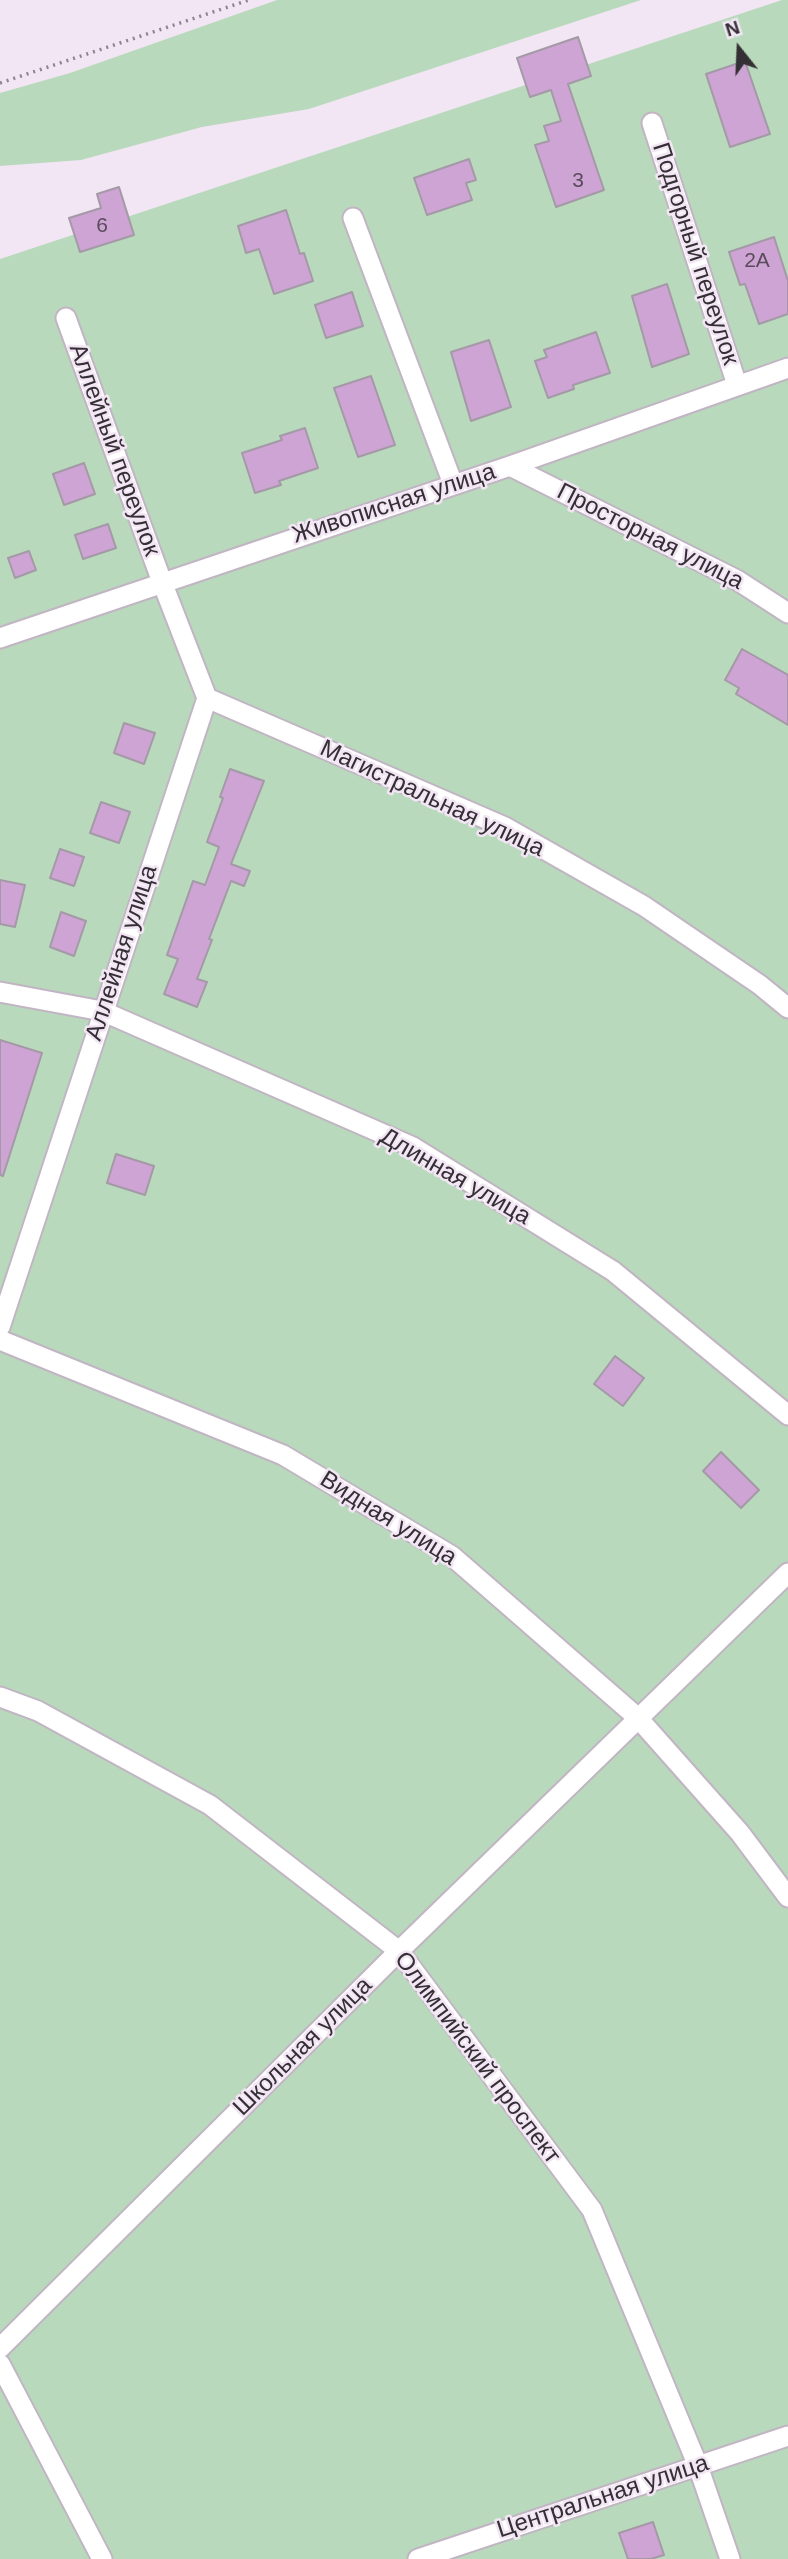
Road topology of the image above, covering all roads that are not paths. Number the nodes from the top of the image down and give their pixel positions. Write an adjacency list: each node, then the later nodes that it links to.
1 (652, 123): 5 (street, Подгорный переулок)
2 (353, 218): 7 (street)
3 (66, 318): 8 (street, Аллейный переулок)
4 (788, 368): 5 (street, Живописная улица)
5 (737, 385): 6 (street, Живописная улица)
6 (509, 466): 7 (street, Живописная улица); 9 (street, Просторная улица)
7 (453, 484): 8 (street, Живописная улица)
8 (162, 582): 10 (street, Живописная улица); 11 (street)
9 (788, 612)
10 (0, 638)
11 (207, 698): 13 (street, Магистральная улица); 14 (street, Аллейная улица)
12 (0, 992): 14 (street, Длинная улица)
13 (788, 1008)
14 (102, 1011): 15 (street, Аллейная улица); 17 (street, Длинная улица)
15 (0, 1327)
16 (0, 1340): 20 (street, Видная улица)
17 (788, 1415)
18 (788, 1573): 20 (street, Школьная улица)
19 (0, 1697): 22 (street, Олимпийский проспект)
20 (638, 1718): 21 (street, Видная улица); 22 (street, Школьная улица)
21 (788, 1897)
22 (400, 1951): 23 (street, Школьная улица); 26 (street, Олимпийский проспект)
23 (0, 2348)
24 (0, 2364): 27 (street)
25 (788, 2436): 26 (street, Центральная улица)
26 (698, 2466): 28 (street, Центральная улица); 29 (street, Олимпийский проспект)
27 (102, 2559)
28 (418, 2559)
29 (730, 2559)

